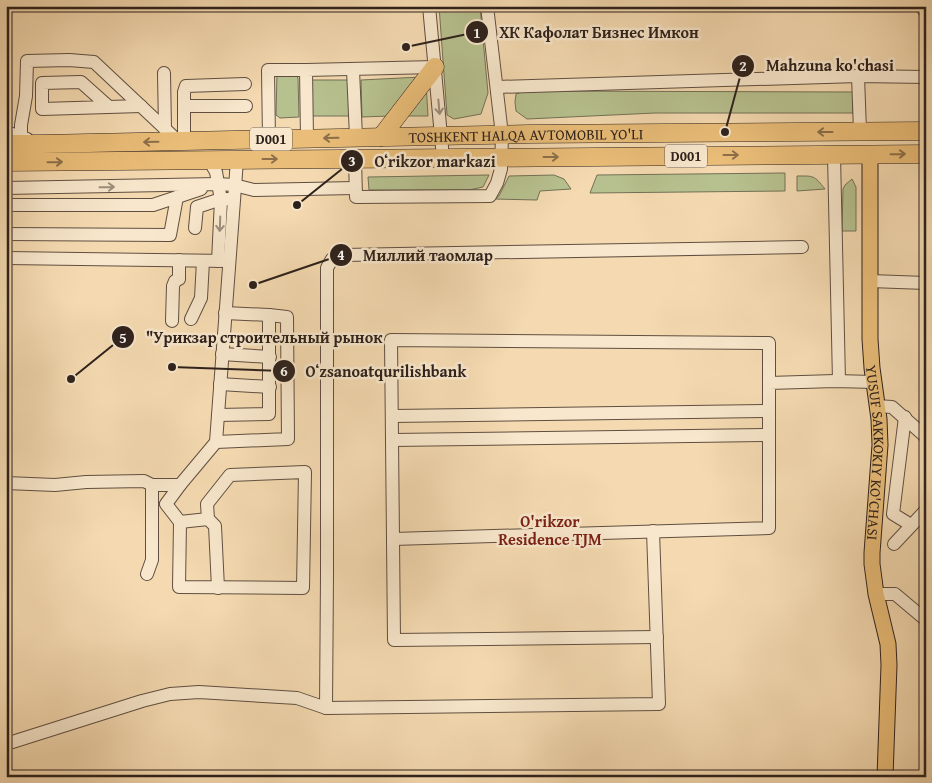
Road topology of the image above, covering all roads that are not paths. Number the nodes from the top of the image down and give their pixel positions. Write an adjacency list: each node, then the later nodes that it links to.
1 (429, 6): 3 (street)
2 (487, 6): 10 (street)
3 (435, 67): 5 (street); 20 (street, one-way to 20); 23 (highway)
4 (306, 70): 5 (street); 24 (street); 25 (street)
5 (353, 70): 22 (street)
6 (164, 74): 21 (street)
7 (858, 76): 8 (street); 10 (street); 15 (street)
8 (926, 77)
9 (245, 84): 12 (street)
10 (497, 87): 19 (street)
11 (141, 106): 14 (street); 21 (street); 26 (street)
12 (185, 106): 13 (street); 21 (street)
13 (246, 106)
14 (109, 107): 14 (street)
15 (860, 131): 16 (highway, TOSHKENT HALQA AVTOMOBIL YO'LI / D001); 18 (highway, TOSHKENT HALQA AVTOMOBIL YO'LI / D001, one-way to 18)
16 (926, 131)
17 (6, 132): 26 (street)
18 (660, 133): 19 (highway, TOSHKENT HALQA AVTOMOBIL YO'LI / D001); 30 (highway)
19 (502, 134): 20 (highway, TOSHKENT HALQA AVTOMOBIL YO'LI / D001); 31 (street)
20 (441, 135): 23 (highway, TOSHKENT HALQA AVTOMOBIL YO'LI / D001); 32 (street)
21 (176, 137): 25 (highway, TOSHKENT HALQA AVTOMOBIL YO'LI / D001); 26 (highway, TOSHKENT HALQA AVTOMOBIL YO'LI / D001, one-way to 26)
22 (356, 137): 23 (highway, TOSHKENT HALQA AVTOMOBIL YO'LI / D001); 24 (highway, TOSHKENT HALQA AVTOMOBIL YO'LI / D001, one-way to 24)
23 (380, 137)
24 (307, 138): 25 (highway, TOSHKENT HALQA AVTOMOBIL YO'LI / D001)
25 (269, 139)
26 (13, 140)
27 (926, 154): 29 (highway, TOSHKENT HALQA AVTOMOBIL YO'LI / D001, one-way to 27)
28 (834, 155): 29 (highway, TOSHKENT HALQA AVTOMOBIL YO'LI / D001); 30 (highway, TOSHKENT HALQA AVTOMOBIL YO'LI / D001, one-way to 28); 60 (street)
29 (870, 155): 52 (main road, YUSUF SAKKOKIY KO'CHASI)
30 (660, 156): 31 (highway, TOSHKENT HALQA AVTOMOBIL YO'LI / D001, one-way to 30)
31 (502, 157): 32 (highway, TOSHKENT HALQA AVTOMOBIL YO'LI / D001); 40 (street)
32 (443, 158): 33 (highway, TOSHKENT HALQA AVTOMOBIL YO'LI / D001)
33 (355, 159): 35 (highway, TOSHKENT HALQA AVTOMOBIL YO'LI / D001, one-way to 33); 40 (street)
34 (209, 160): 35 (highway, TOSHKENT HALQA AVTOMOBIL YO'LI / D001); 36 (highway, TOSHKENT HALQA AVTOMOBIL YO'LI / D001, one-way to 34); 37 (street)
35 (237, 160): 38 (street)
36 (6, 162)
37 (218, 184): 38 (street); 41 (street); 43 (street)
38 (234, 184): 40 (street); 43 (street)
39 (6, 188): 41 (street, one-way to 41)
40 (356, 188)
41 (179, 191): 42 (street); 44 (street); 46 (street)
42 (6, 199)
43 (227, 200): 45 (street); 51 (street)
44 (6, 206)
45 (195, 228)
46 (6, 234)
47 (802, 247): 91 (street)
48 (6, 258): 49 (street)
49 (179, 260): 50 (street); 57 (street)
50 (203, 261): 51 (street); 56 (street)
51 (224, 261): 54 (street)
52 (870, 280): 53 (street); 61 (main road, YUSUF SAKKOKIY KO'CHASI)
53 (926, 283)
54 (225, 314): 55 (street); 58 (street)
55 (270, 315): 59 (street); 73 (street)
56 (191, 319)
57 (172, 321)
58 (222, 354): 59 (street); 63 (street)
59 (270, 357): 64 (street)
60 (839, 381): 61 (street); 62 (street)
61 (874, 382): 65 (main road, YUSUF SAKKOKIY KO'CHASI)
62 (769, 383): 66 (street); 68 (street)
63 (220, 384): 64 (street); 67 (street)
64 (270, 387): 67 (street)
65 (877, 406): 69 (street); 78 (main road, YUSUF SAKKOKIY KO'CHASI)
66 (769, 411): 68 (street); 70 (street)
67 (218, 415): 73 (street)
68 (392, 416): 72 (street)
69 (905, 417): 71 (street); 79 (street)
70 (769, 435): 72 (street); 83 (street)
71 (926, 438)
72 (392, 440): 84 (street)
73 (216, 442): 76 (street)
74 (6, 483): 75 (street)
75 (152, 485): 76 (street); 86 (street)
76 (180, 485): 81 (street)
77 (926, 510): 82 (street)
78 (876, 512): 79 (street); 88 (main road, YUSUF SAKKOKIY KO'CHASI)
79 (893, 514): 82 (street)
80 (208, 519): 81 (street); 87 (street); 87 (street)
81 (180, 522): 87 (street)
82 (911, 525): 85 (street)
83 (653, 531): 84 (street); 90 (street)
84 (393, 539): 90 (street)
85 (894, 544)
86 (147, 574)
87 (218, 588)
88 (876, 594): 89 (street); 93 (main road, YUSUF SAKKOKIY KO'CHASI)
89 (926, 620)
90 (657, 637): 91 (street)
91 (326, 708): 92 (street)
92 (6, 744)
93 (885, 777)

